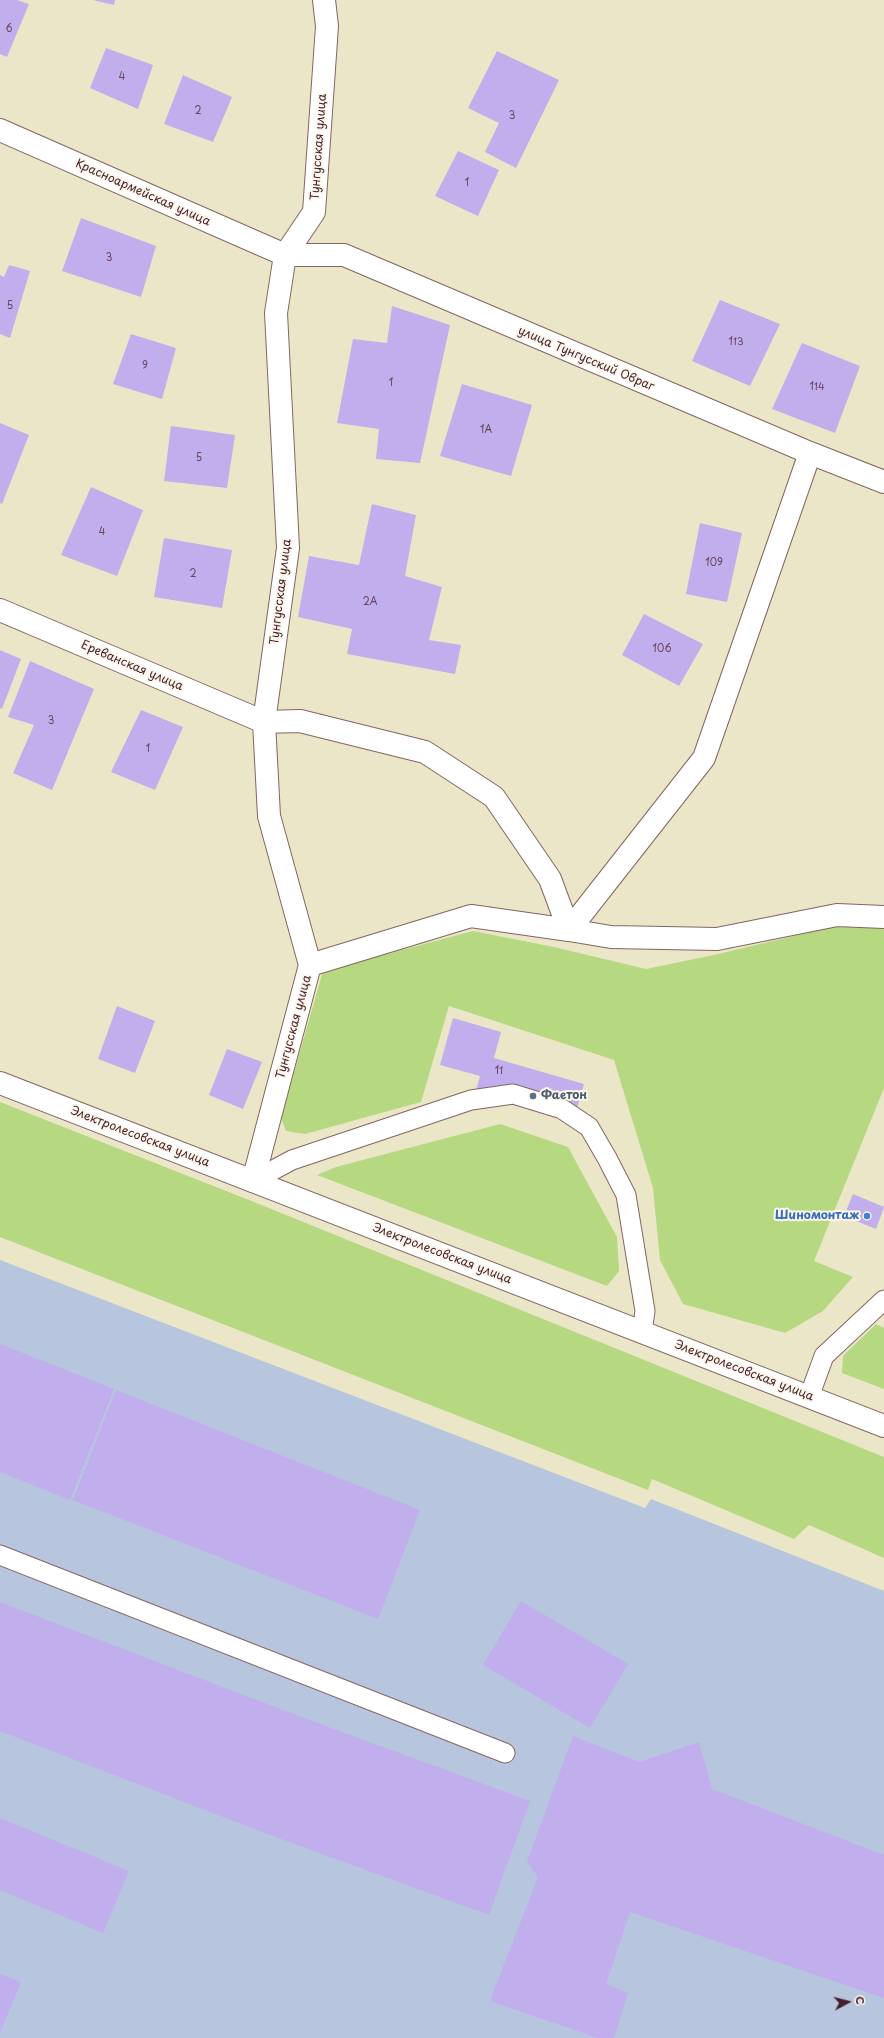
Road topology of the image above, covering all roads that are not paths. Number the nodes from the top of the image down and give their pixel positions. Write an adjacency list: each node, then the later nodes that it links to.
1 (324, 0): 3 (street, Тунгусская улица)
2 (0, 130): 3 (street, Красноармейская улица)
3 (285, 255): 4 (street, улица Тунгусский Овраг); 7 (street, Тунгусская улица)
4 (810, 453): 5 (street, улица Тунгусский Овраг); 9 (street)
5 (884, 482)
6 (0, 610): 7 (street, Ереванская улица)
7 (264, 722): 9 (street); 10 (street, Тунгусская улица)
8 (884, 916): 9 (street)
9 (569, 930): 10 (street)
10 (310, 964): 12 (street, Тунгусская улица)
11 (0, 1083): 12 (street, Электролесовская улица)
12 (253, 1181): 14 (street, Электролесовская улица); 14 (lane)
13 (884, 1300): 15 (lane)
14 (642, 1332): 15 (street, Электролесовская улица)
15 (809, 1397): 16 (street, Электролесовская улица)
16 (884, 1426)
17 (0, 1555): 18 (lane)
18 (505, 1753)

